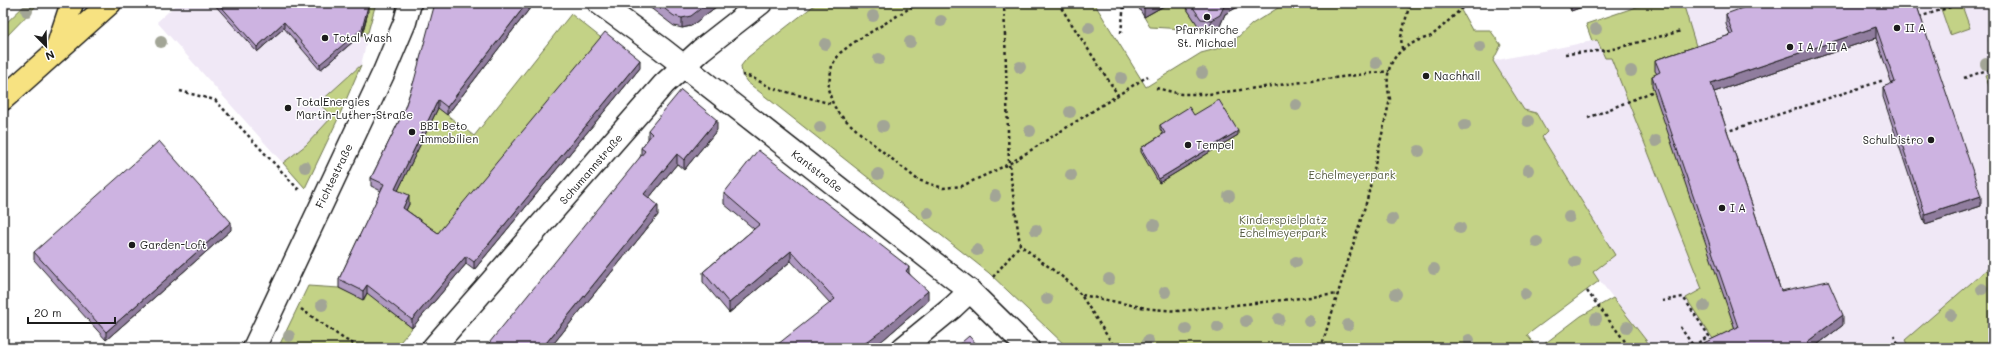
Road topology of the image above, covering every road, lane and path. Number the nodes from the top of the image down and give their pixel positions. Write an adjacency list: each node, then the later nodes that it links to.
1 (72, 3): 19 (main road)
2 (110, 3): 19 (main road)
3 (410, 3): 49 (street, Fichtestraße)
4 (599, 3): 21 (street, Kantstraße)
5 (761, 3): 21 (street, Schumannstraße)
6 (918, 3): 33 (path)
7 (1004, 3): 36 (path)
8 (1058, 3): 31 (path)
9 (1124, 3): 16 (path)
10 (1410, 3): 17 (path)
11 (1468, 3): 17 (path)
12 (1962, 3): 14 (path)
13 (1991, 3): 18 (path)
14 (1918, 18)
15 (1681, 31): 20 (path)
16 (1121, 32)
17 (1402, 49): 23 (path)
18 (1993, 51)
19 (55, 52): 32 (main road)
20 (1565, 54)
21 (683, 66): 41 (street, Kantstraße); 51 (street, Schumannstraße)
22 (1993, 68): 26 (path)
23 (1389, 71): 28 (path); 42 (path)
24 (742, 75): 33 (path)
25 (1148, 76): 31 (path)
26 (1964, 78)
27 (1884, 80): 35 (path)
28 (1156, 88)
29 (180, 91): 37 (path)
30 (1654, 91): 34 (path)
31 (1118, 95): 36 (path)
32 (3, 98)
33 (833, 104): 36 (path)
34 (1588, 118)
35 (1725, 133)
36 (1009, 164): 38 (path)
37 (302, 194)
38 (1020, 245): 39 (path); 43 (path)
39 (994, 277)
40 (1586, 290): 56 (path)
41 (970, 291): 52 (street); 53 (street, Kantstraße)
42 (1339, 294): 43 (path); 55 (path)
43 (1082, 295): 54 (path)
44 (1662, 301): 48 (path)
45 (298, 306): 50 (path)
46 (1680, 327): 48 (path)
47 (1894, 335): 57 (path)
48 (1694, 347)
49 (254, 348)
50 (361, 348)
51 (433, 348)
52 (903, 348)
53 (1028, 348)
54 (1115, 348)
55 (1321, 348)
56 (1630, 348)
57 (1900, 348)

